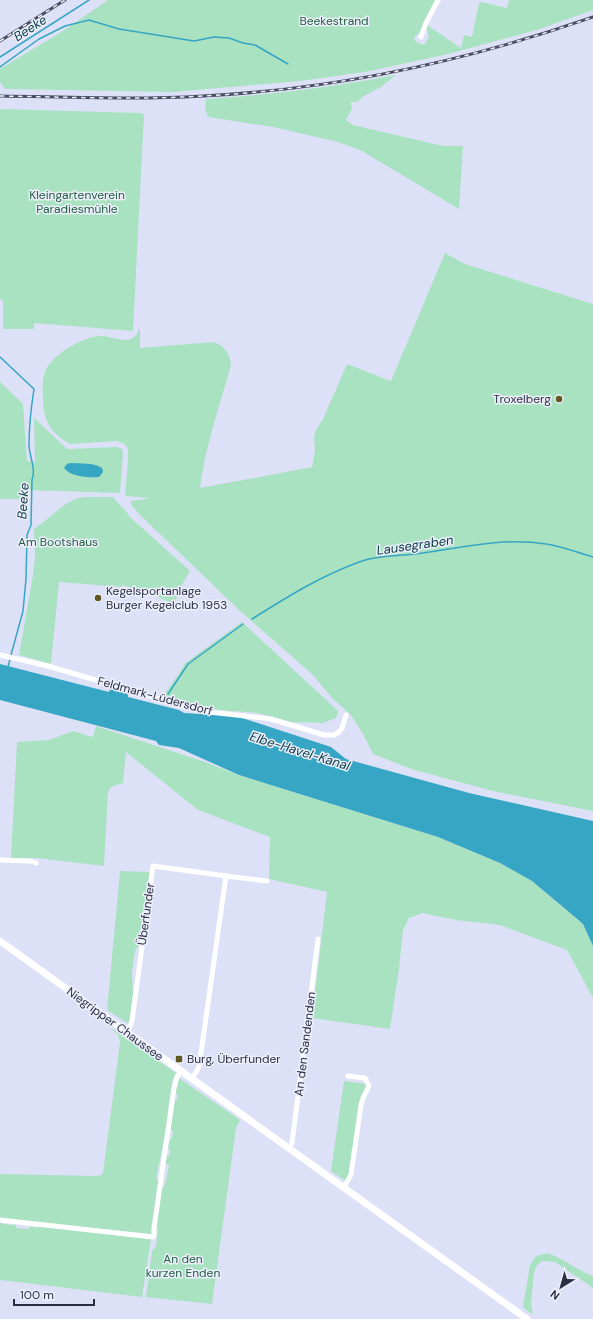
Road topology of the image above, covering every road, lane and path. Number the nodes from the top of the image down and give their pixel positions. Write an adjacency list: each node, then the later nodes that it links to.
1 (438, 0): 2 (street)
2 (420, 37)
3 (0, 654): 4 (street, Feldmark-Lüdersdorf)
4 (346, 715)
5 (0, 860): 6 (street)
6 (36, 863)
7 (226, 876): 8 (street, Überfunder); 11 (street, Überfunder); 14 (street)
8 (267, 882)
9 (318, 939): 15 (street, An den Sandenden)
10 (0, 941): 11 (main road, Niegripper Chaussee)
11 (127, 1033): 12 (main road, Niegripper Chaussee)
12 (180, 1071): 14 (main road, Niegripper Chaussee); 17 (street)
13 (348, 1076): 16 (street)
14 (192, 1079): 15 (main road, Niegripper Chaussee)
15 (289, 1148): 16 (main road, Niegripper Chaussee)
16 (344, 1188): 18 (main road, Niegripper Chaussee)
17 (0, 1220)
18 (527, 1319)

